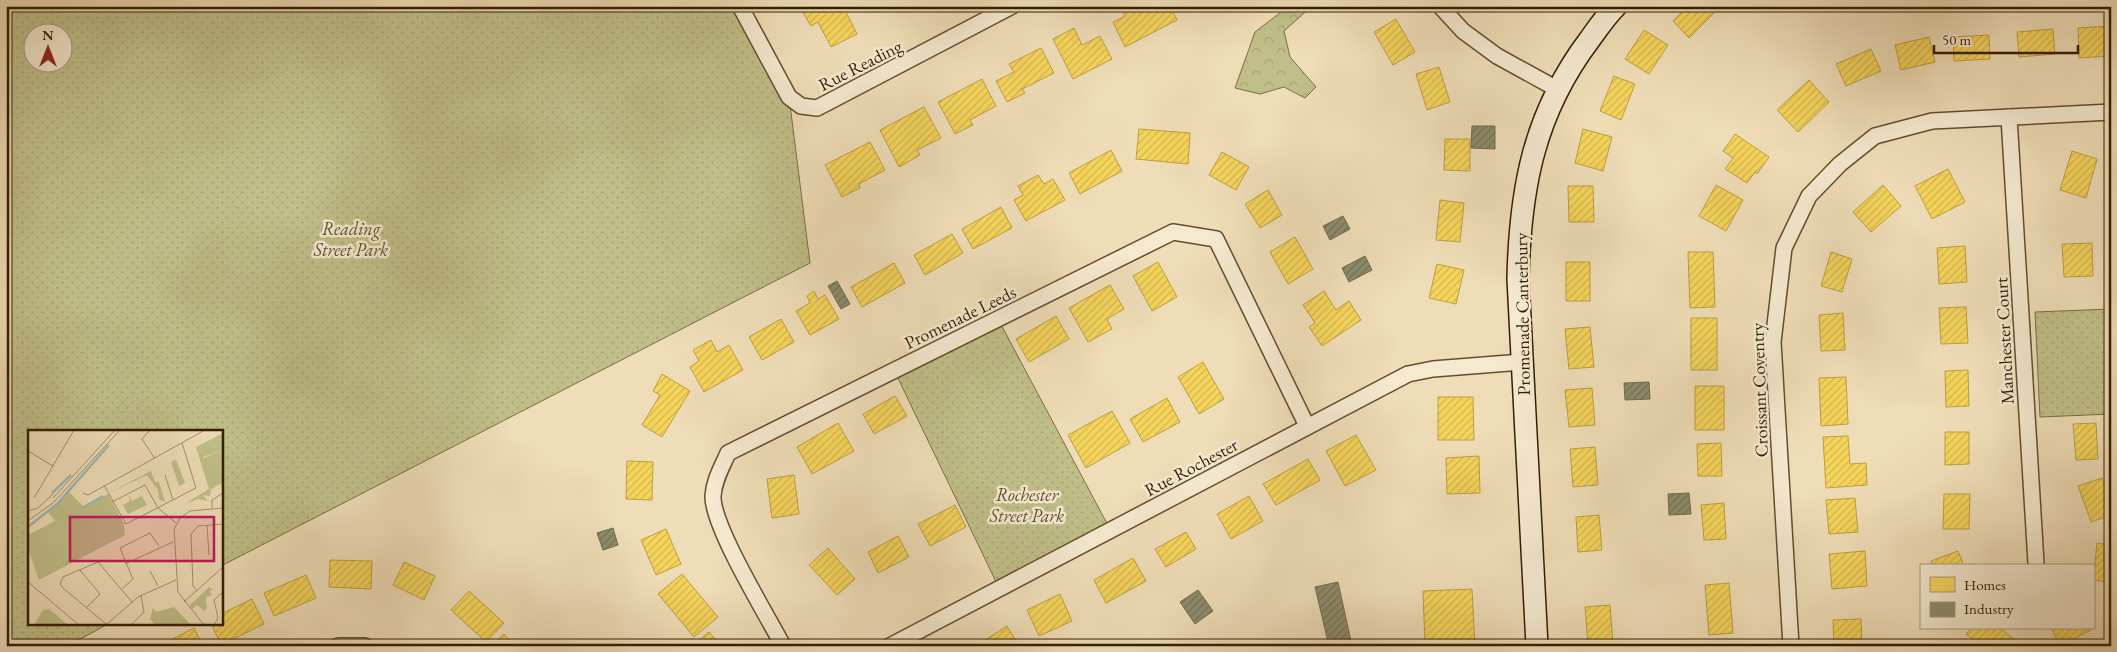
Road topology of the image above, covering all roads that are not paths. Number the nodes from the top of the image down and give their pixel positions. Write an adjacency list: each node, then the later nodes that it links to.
1 (740, 6): 2 (street, Rue Reading)
2 (1012, 6)
3 (1440, 6): 5 (street)
4 (1616, 6): 5 (street, Promenade Canterbury)
5 (1557, 88): 8 (street, Promenade Canterbury)
6 (2111, 112): 7 (street, Croissant Coventry)
7 (2010, 117): 10 (street, Manchester Court); 16 (street, Croissant Coventry)
8 (1522, 362): 9 (street, Rue Rochester); 15 (street, Promenade Canterbury)
9 (1307, 426): 13 (street, Promenade Leeds); 14 (street, Rue Rochester)
10 (2036, 563)
11 (338, 646): 12 (street)
12 (365, 646)
13 (783, 646)
14 (890, 646)
15 (1537, 646)
16 (1791, 646)

